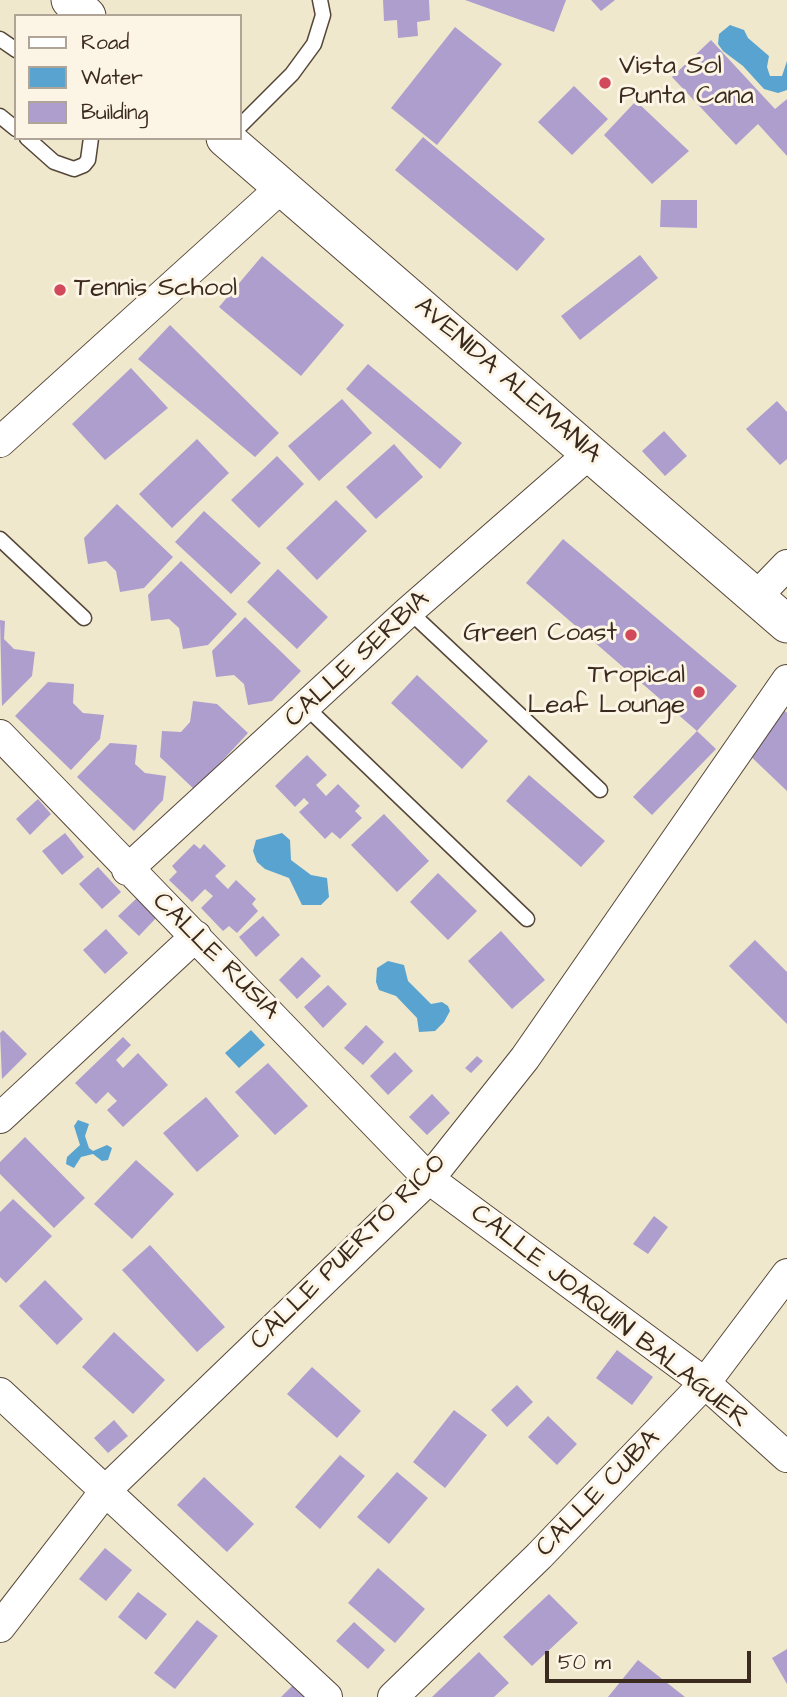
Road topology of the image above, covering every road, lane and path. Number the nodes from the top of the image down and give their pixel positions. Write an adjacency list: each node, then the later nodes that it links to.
1 (71, 0): 3 (street)
2 (320, 0): 5 (lane)
3 (85, 14)
4 (0, 116): 6 (lane)
5 (242, 123)
6 (14, 127)
7 (29, 140): 8 (lane)
8 (91, 140)
9 (235, 140): 10 (street, AVENIDA ALEMANIA)
10 (282, 187): 11 (street); 12 (street, AVENIDA ALEMANIA)
11 (0, 442)
12 (590, 453): 15 (street, AVENIDA ALEMANIA); 16 (street, CALLE SERBIA)
13 (0, 539): 17 (lane)
14 (787, 565): 15 (street)
15 (757, 596): 18 (street, AVENIDA ALEMANIA)
16 (409, 611): 20 (street, CALLE SERBIA); 22 (lane)
17 (84, 618)
18 (787, 625)
19 (787, 680): 27 (street, CALLE PUERTO RICO)
20 (307, 708): 23 (street, CALLE SERBIA); 24 (lane)
21 (0, 736): 23 (street, CALLE RUSIA)
22 (600, 790)
23 (127, 870): 25 (street, CALLE RUSIA)
24 (527, 919)
25 (196, 936): 26 (street); 27 (street, CALLE RUSIA)
26 (0, 1118)
27 (429, 1179): 29 (street, CALLE JOAQUÍN BALAGUER); 32 (street, CALLE PUERTO RICO)
28 (787, 1274): 29 (street, CALLE CUBA)
29 (705, 1383): 31 (street, CALLE JOAQUÍN BALAGUER); 35 (street, CALLE CUBA)
30 (0, 1393): 32 (street)
31 (787, 1457)
32 (106, 1490): 33 (street, CALLE PUERTO RICO); 34 (street)
33 (0, 1627)
34 (327, 1697)
35 (393, 1697)

